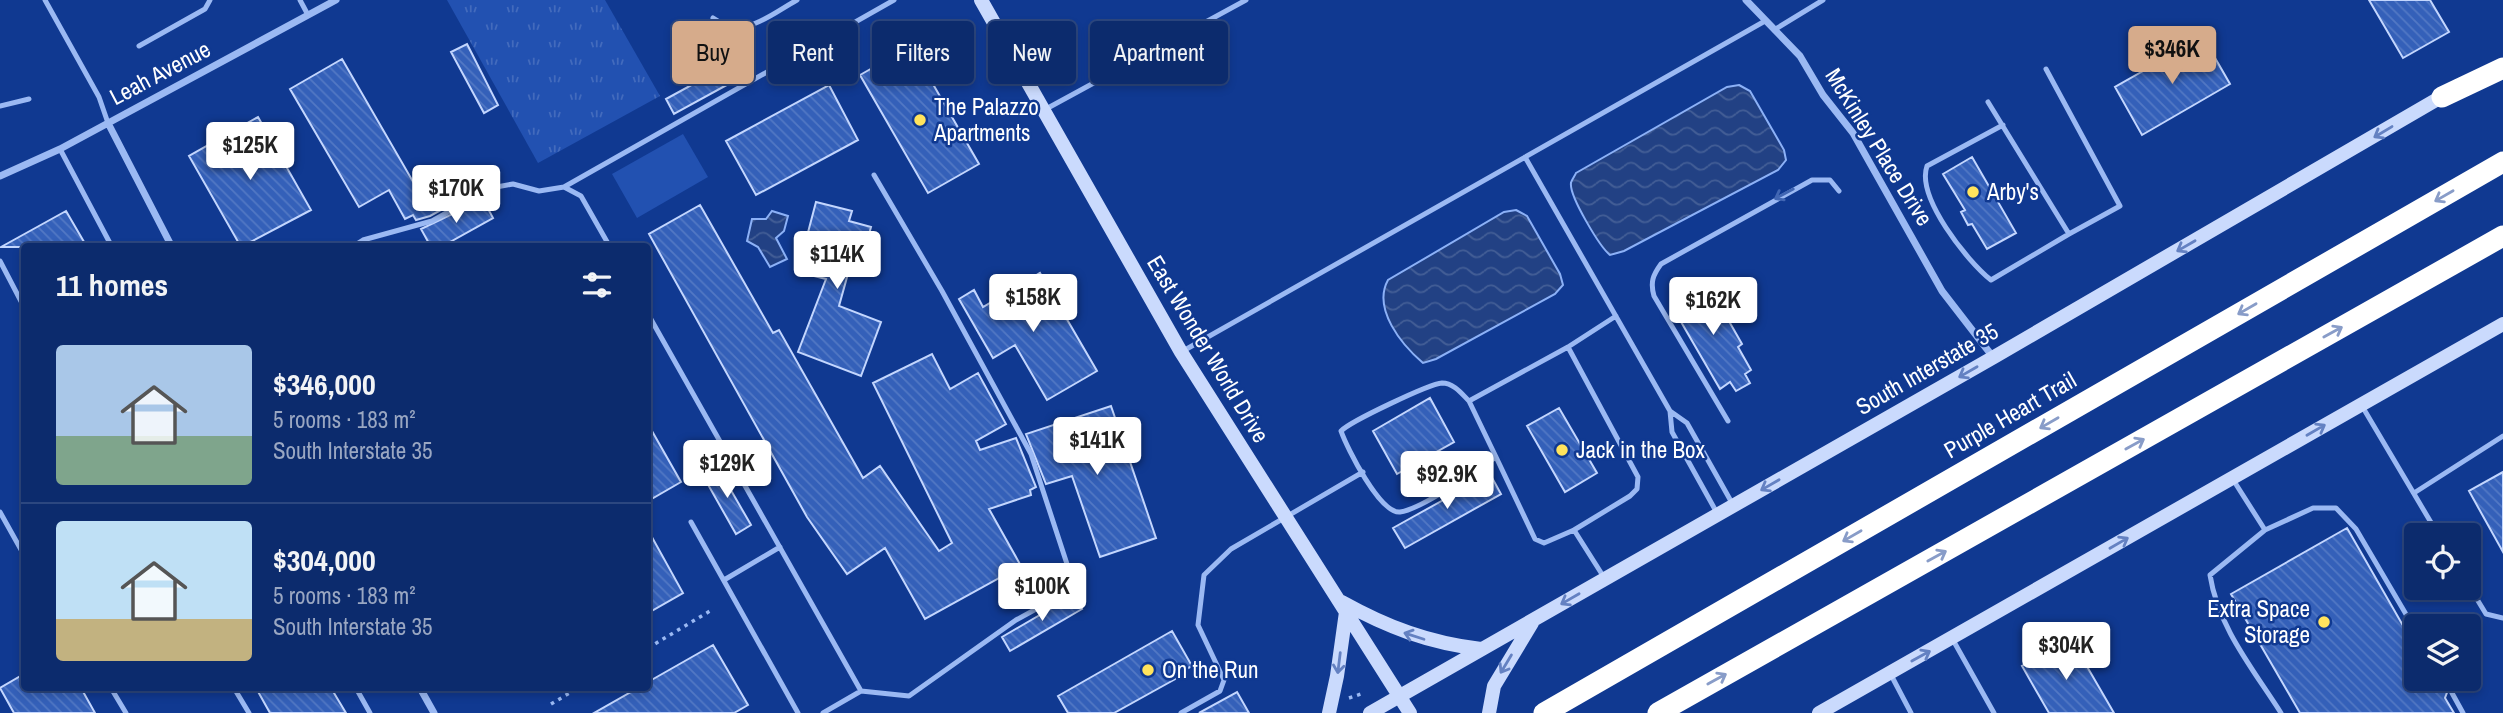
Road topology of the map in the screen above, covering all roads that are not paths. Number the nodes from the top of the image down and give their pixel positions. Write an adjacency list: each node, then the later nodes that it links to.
1 (45, 0): 24 (lane)
2 (210, 0): 15 (lane)
3 (300, 0): 11 (lane)
4 (336, 0): 11 (street, Leah Avenue)
5 (797, 0): 12 (lane)
6 (894, 0): 31 (lane)
7 (981, 0): 23 (main road, East Wonder World Drive)
8 (1246, 0): 23 (lane)
9 (1746, 0): 13 (street, McKinley Place Drive)
10 (1823, 0): 14 (lane)
11 (308, 15): 24 (street, Leah Avenue)
12 (713, 18)
13 (1765, 21): 14 (street, McKinley Place Drive); 27 (lane)
14 (1774, 30): 46 (street, McKinley Place Drive)
15 (139, 46)
16 (2503, 60): 19 (main road, South Interstate 35)
17 (2503, 68): 19 (highway)
18 (2046, 69): 33 (lane)
19 (2442, 97): 46 (main road, South Interstate 35, one-way to 46)
20 (29, 99): 22 (lane)
21 (1988, 102): 25 (lane)
22 (0, 106)
23 (1043, 110): 45 (main road, East Wonder World Drive)
24 (108, 124): 26 (street, Leah Avenue); 36 (street)
25 (2003, 125): 33 (lane); 33 (lane)
26 (61, 149): 30 (street, Leah Avenue); 35 (lane)
27 (1525, 157): 41 (lane); 45 (lane)
28 (2503, 162): 85 (highway, Purple Heart Trail, one-way to 85)
29 (874, 174): 82 (lane)
30 (0, 176)
31 (564, 187): 37 (lane); 38 (lane)
32 (1839, 191): 50 (lane, one-way to 50)
33 (2069, 234)
34 (2503, 236): 97 (highway, one-way to 34)
35 (110, 243)
36 (170, 243)
37 (358, 243)
38 (608, 243)
39 (0, 261): 40 (lane)
40 (21, 301)
41 (1616, 316): 44 (lane); 49 (lane)
42 (651, 319): 66 (lane)
43 (2503, 324): 48 (main road)
44 (1567, 346): 47 (lane); 64 (lane)
45 (1181, 352): 59 (main road, East Wonder World Drive)
46 (1994, 357): 56 (main road, South Interstate 35, one-way to 56)
47 (1469, 401): 52 (lane); 53 (lane)
48 (2361, 405): 54 (main road, one-way to 48); 55 (lane)
49 (1670, 411): 56 (lane); 58 (lane)
50 (1728, 421)
51 (2503, 436): 55 (lane)
52 (1496, 457): 53 (lane); 64 (lane)
53 (1363, 472): 59 (lane)
54 (2232, 478): 65 (lane); 75 (main road, one-way to 54)
55 (2414, 493): 61 (lane)
56 (1734, 506): 58 (main road, South Interstate 35)
57 (0, 512): 62 (lane)
58 (1718, 514): 68 (main road, South Interstate 35)
59 (1286, 518): 71 (main road, East Wonder World Drive); 92 (lane)
60 (691, 522): 69 (lane)
61 (2431, 523)
62 (7, 524): 63 (lane); 67 (lane)
63 (0, 528)
64 (1574, 530): 68 (lane)
65 (2266, 530): 72 (lane); 101 (lane)
66 (780, 547): 69 (lane); 82 (lane)
67 (21, 550)
68 (1605, 579): 74 (main road, South Interstate 35, one-way to 74)
69 (724, 580): 90 (lane)
70 (2478, 600): 73 (lane)
71 (1342, 606): 76 (main road, one-way to 71); 84 (main road, East Wonder World Drive); 93 (main road, one-way to 93)
72 (2406, 614)
73 (2503, 618)
74 (1535, 619): 76 (main road, South Interstate 35); 96 (main road, one-way to 96)
75 (1952, 638): 77 (main road, one-way to 75); 100 (lane)
76 (1481, 649): 84 (main road, South Interstate 35)
77 (1890, 673): 98 (main road); 99 (lane)
78 (113, 691): 86 (lane)
79 (236, 691): 87 (lane)
80 (358, 691): 88 (lane)
81 (422, 691): 89 (street)
82 (861, 691): 91 (lane)
83 (2452, 693): 102 (lane)
84 (1399, 696): 94 (main road, South Interstate 35); 95 (main road, East Wonder World Drive)
85 (1548, 711)
86 (126, 713)
87 (249, 713)
88 (370, 713)
89 (433, 713)
90 (798, 713)
91 (823, 713)
92 (1181, 713)
93 (1329, 713)
94 (1370, 713)
95 (1410, 713)
96 (1489, 713)
97 (1658, 713)
98 (1819, 713)
99 (1910, 713)
100 (1994, 713)
101 (2281, 713)
102 (2463, 713)

